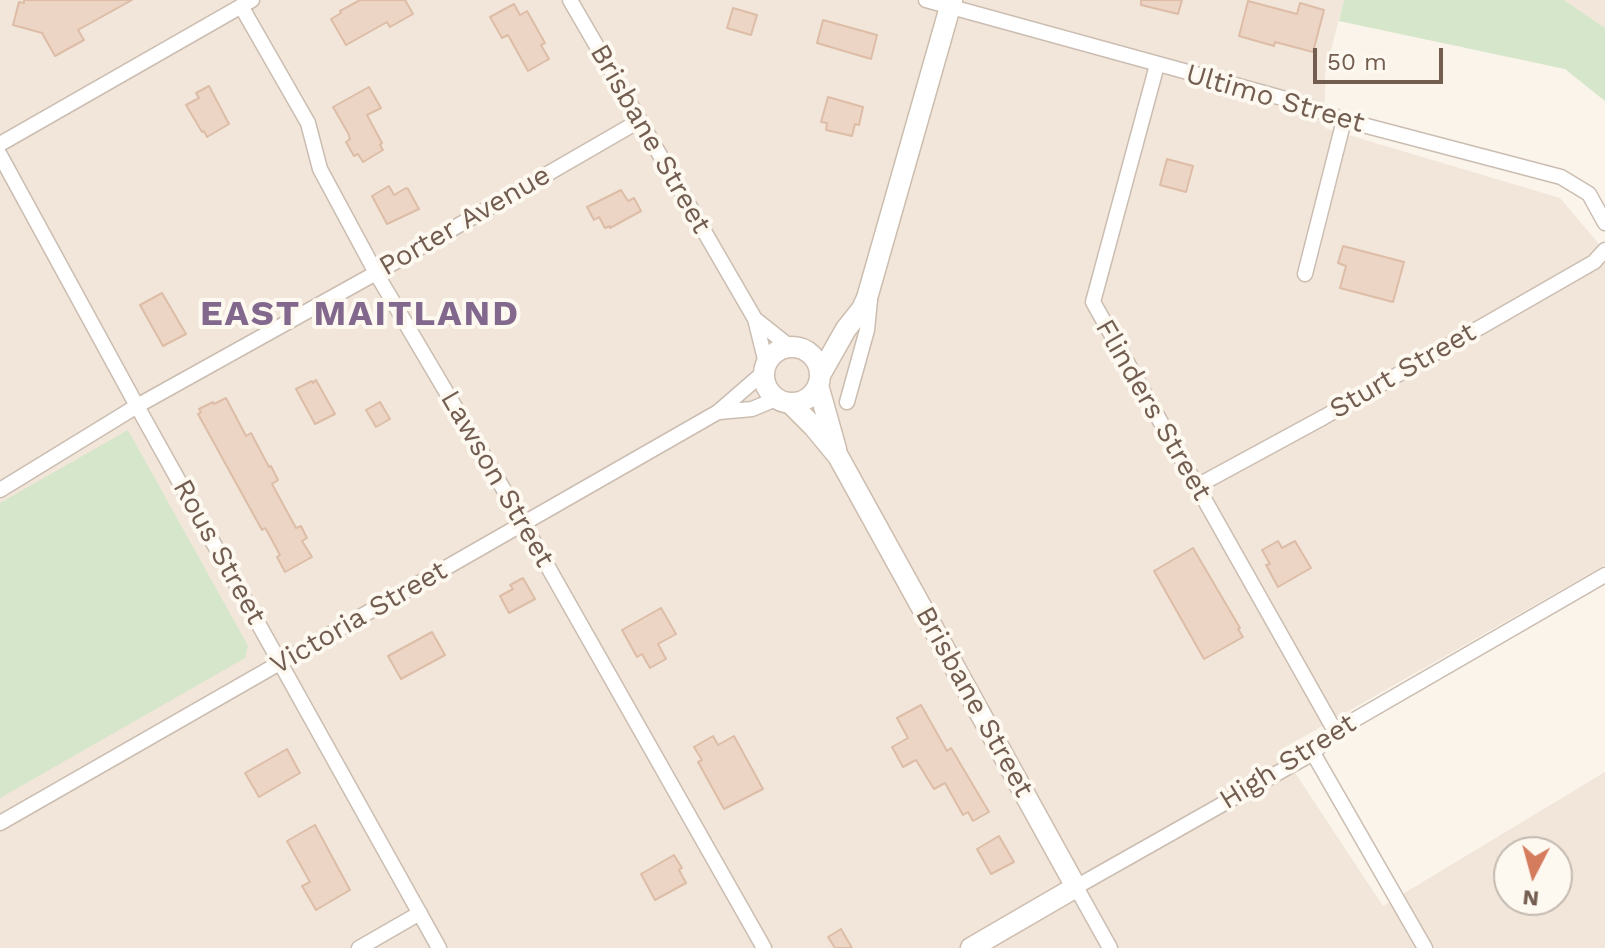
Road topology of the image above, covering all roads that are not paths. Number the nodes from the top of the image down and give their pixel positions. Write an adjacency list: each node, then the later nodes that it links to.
1 (570, 0): 7 (street, Brisbane Street)
2 (926, 0): 4 (street, Ultimo Street)
3 (246, 3): 8 (street); 12 (street, Lawson Street)
4 (951, 4): 5 (street, Ultimo Street); 14 (main road)
5 (1157, 65): 6 (street, Ultimo Street); 25 (street, Flinders Street)
6 (1344, 120): 10 (street, Ultimo Street); 13 (street)
7 (639, 121): 12 (street, Porter Avenue); 15 (street, Brisbane Street)
8 (0, 144)
9 (0, 155): 22 (street, Rous Street)
10 (1605, 223)
11 (1605, 250): 25 (street, Sturt Street)
12 (376, 273): 22 (street, Porter Avenue); 27 (street, Lawson Street)
13 (1305, 274)
14 (872, 284): 16 (main road); 21 (street)
15 (755, 319): 17 (street, Brisbane Street); 18 (street, Brisbane Street)
16 (846, 329): 17 (main road); 19 (main road)
17 (795, 347): 18 (main road); 19 (main road)
18 (764, 368): 20 (main road); 23 (street, Victoria Street)
19 (819, 380): 20 (main road); 24 (main road, Brisbane Street)
20 (783, 401): 23 (street, Victoria Street); 24 (main road, Brisbane Street)
21 (847, 402)
22 (137, 406): 26 (street, Porter Avenue); 29 (street, Rous Street)
23 (718, 412): 27 (street, Victoria Street)
24 (838, 456): 33 (main road, Brisbane Street)
25 (1197, 486): 30 (street, Flinders Street)
26 (0, 490)
27 (524, 524): 29 (street, Victoria Street); 37 (street, Lawson Street)
28 (1605, 575): 30 (street, High Street)
29 (281, 662): 32 (street, Victoria Street); 34 (street, Rous Street)
30 (1335, 731): 31 (street, High Street)
31 (1313, 753): 33 (street, High Street); 40 (street)
32 (0, 823)
33 (1076, 887): 38 (main road, High Street); 39 (street, Brisbane Street)
34 (420, 913): 35 (street); 36 (street, Rous Street)
35 (359, 948)
36 (439, 948)
37 (764, 948)
38 (971, 948)
39 (1110, 948)
40 (1425, 948)

